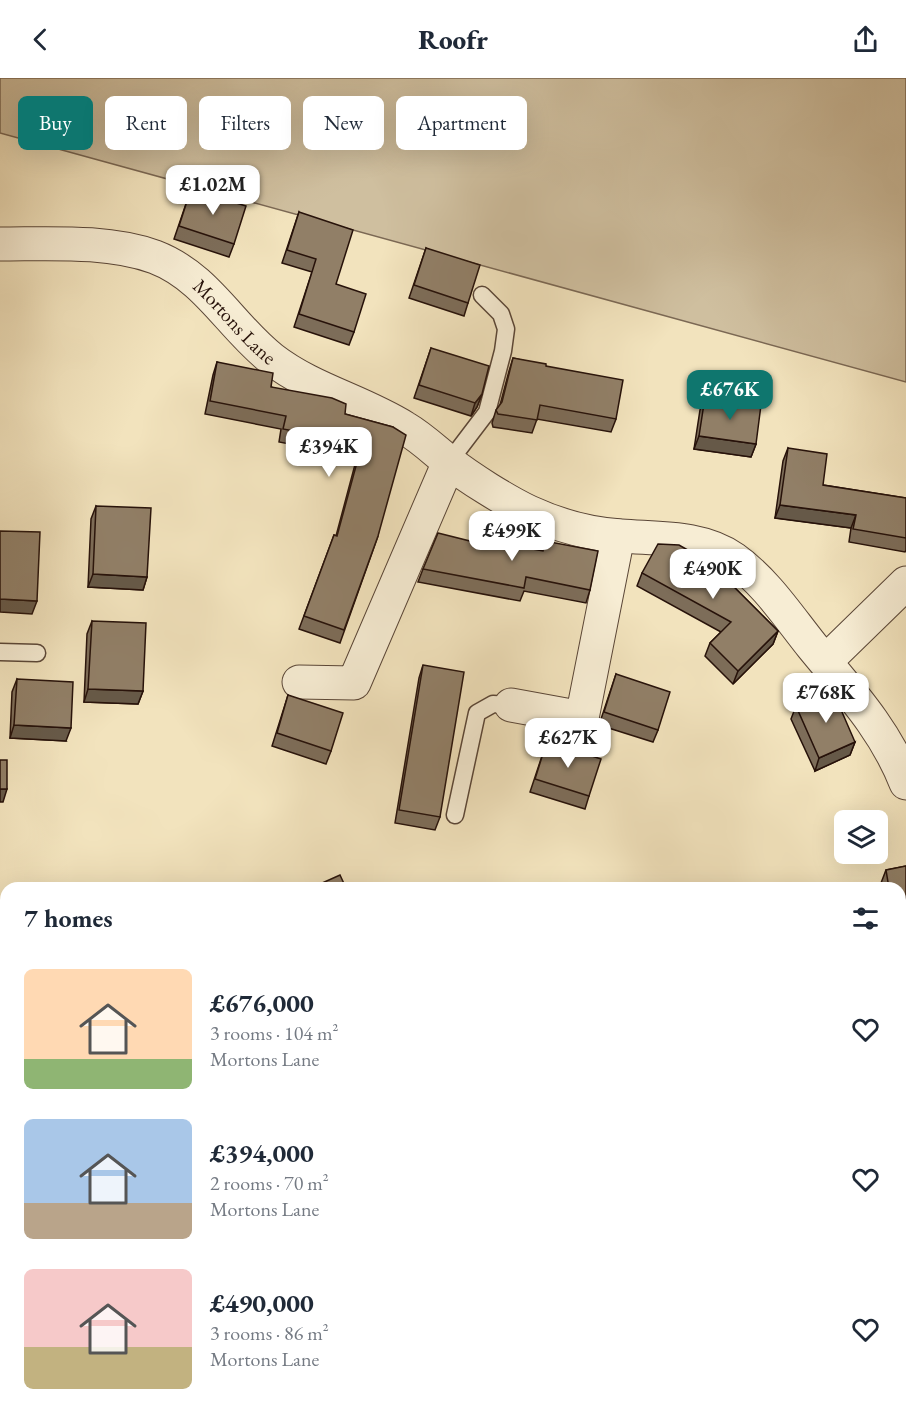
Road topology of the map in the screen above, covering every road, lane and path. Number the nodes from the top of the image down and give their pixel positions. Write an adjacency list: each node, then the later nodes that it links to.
1 (0, 244): 3 (street, Mortons Lane)
2 (482, 295): 3 (lane)
3 (449, 462): 4 (street, Mortons Lane); 9 (street)
4 (618, 536): 8 (street, Mortons Lane); 10 (street)
5 (906, 583): 8 (street)
6 (0, 652): 7 (lane)
7 (37, 653)
8 (826, 661): 11 (street, Mortons Lane)
9 (298, 682)
10 (511, 705): 12 (lane)
11 (906, 783)
12 (454, 815)

